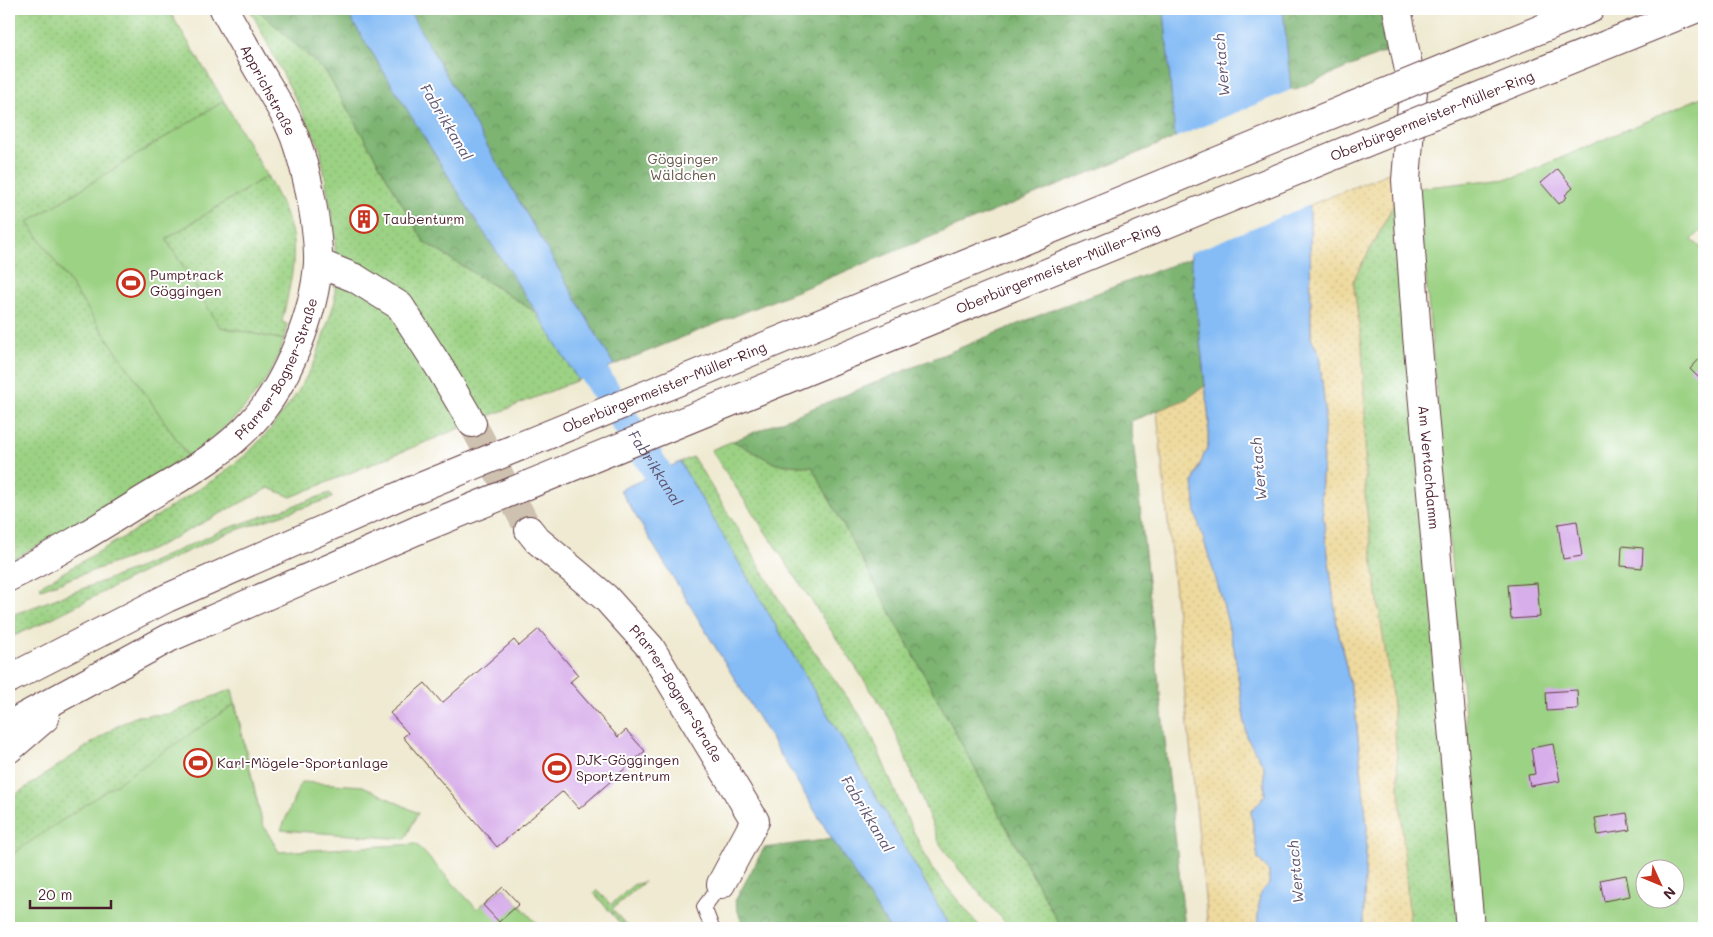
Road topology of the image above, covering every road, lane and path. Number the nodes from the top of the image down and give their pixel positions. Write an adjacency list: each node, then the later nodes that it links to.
1 (224, 9): 5 (main road, Apprichstraße)
2 (1397, 9): 17 (main road, Am Wertachdamm)
3 (1590, 9): 9 (main road, Oberbürgermeister-Müller-Ring, bridge)
4 (1695, 9): 12 (main road, Oberbürgermeister-Müller-Ring, bridge)
5 (318, 263): 6 (main road); 8 (main road, Pfarrer-Bogner-Straße)
6 (472, 423)
7 (529, 530): 15 (main road, Pfarrer-Bogner-Straße)
8 (9, 577)
9 (39, 663): 10 (main road); 11 (main road, Oberbürgermeister-Müller-Ring)
10 (9, 664)
11 (9, 680)
12 (85, 683): 13 (main road); 14 (main road)
13 (9, 725)
14 (9, 749)
15 (721, 884): 16 (lane)
16 (712, 928)
17 (1470, 928)

